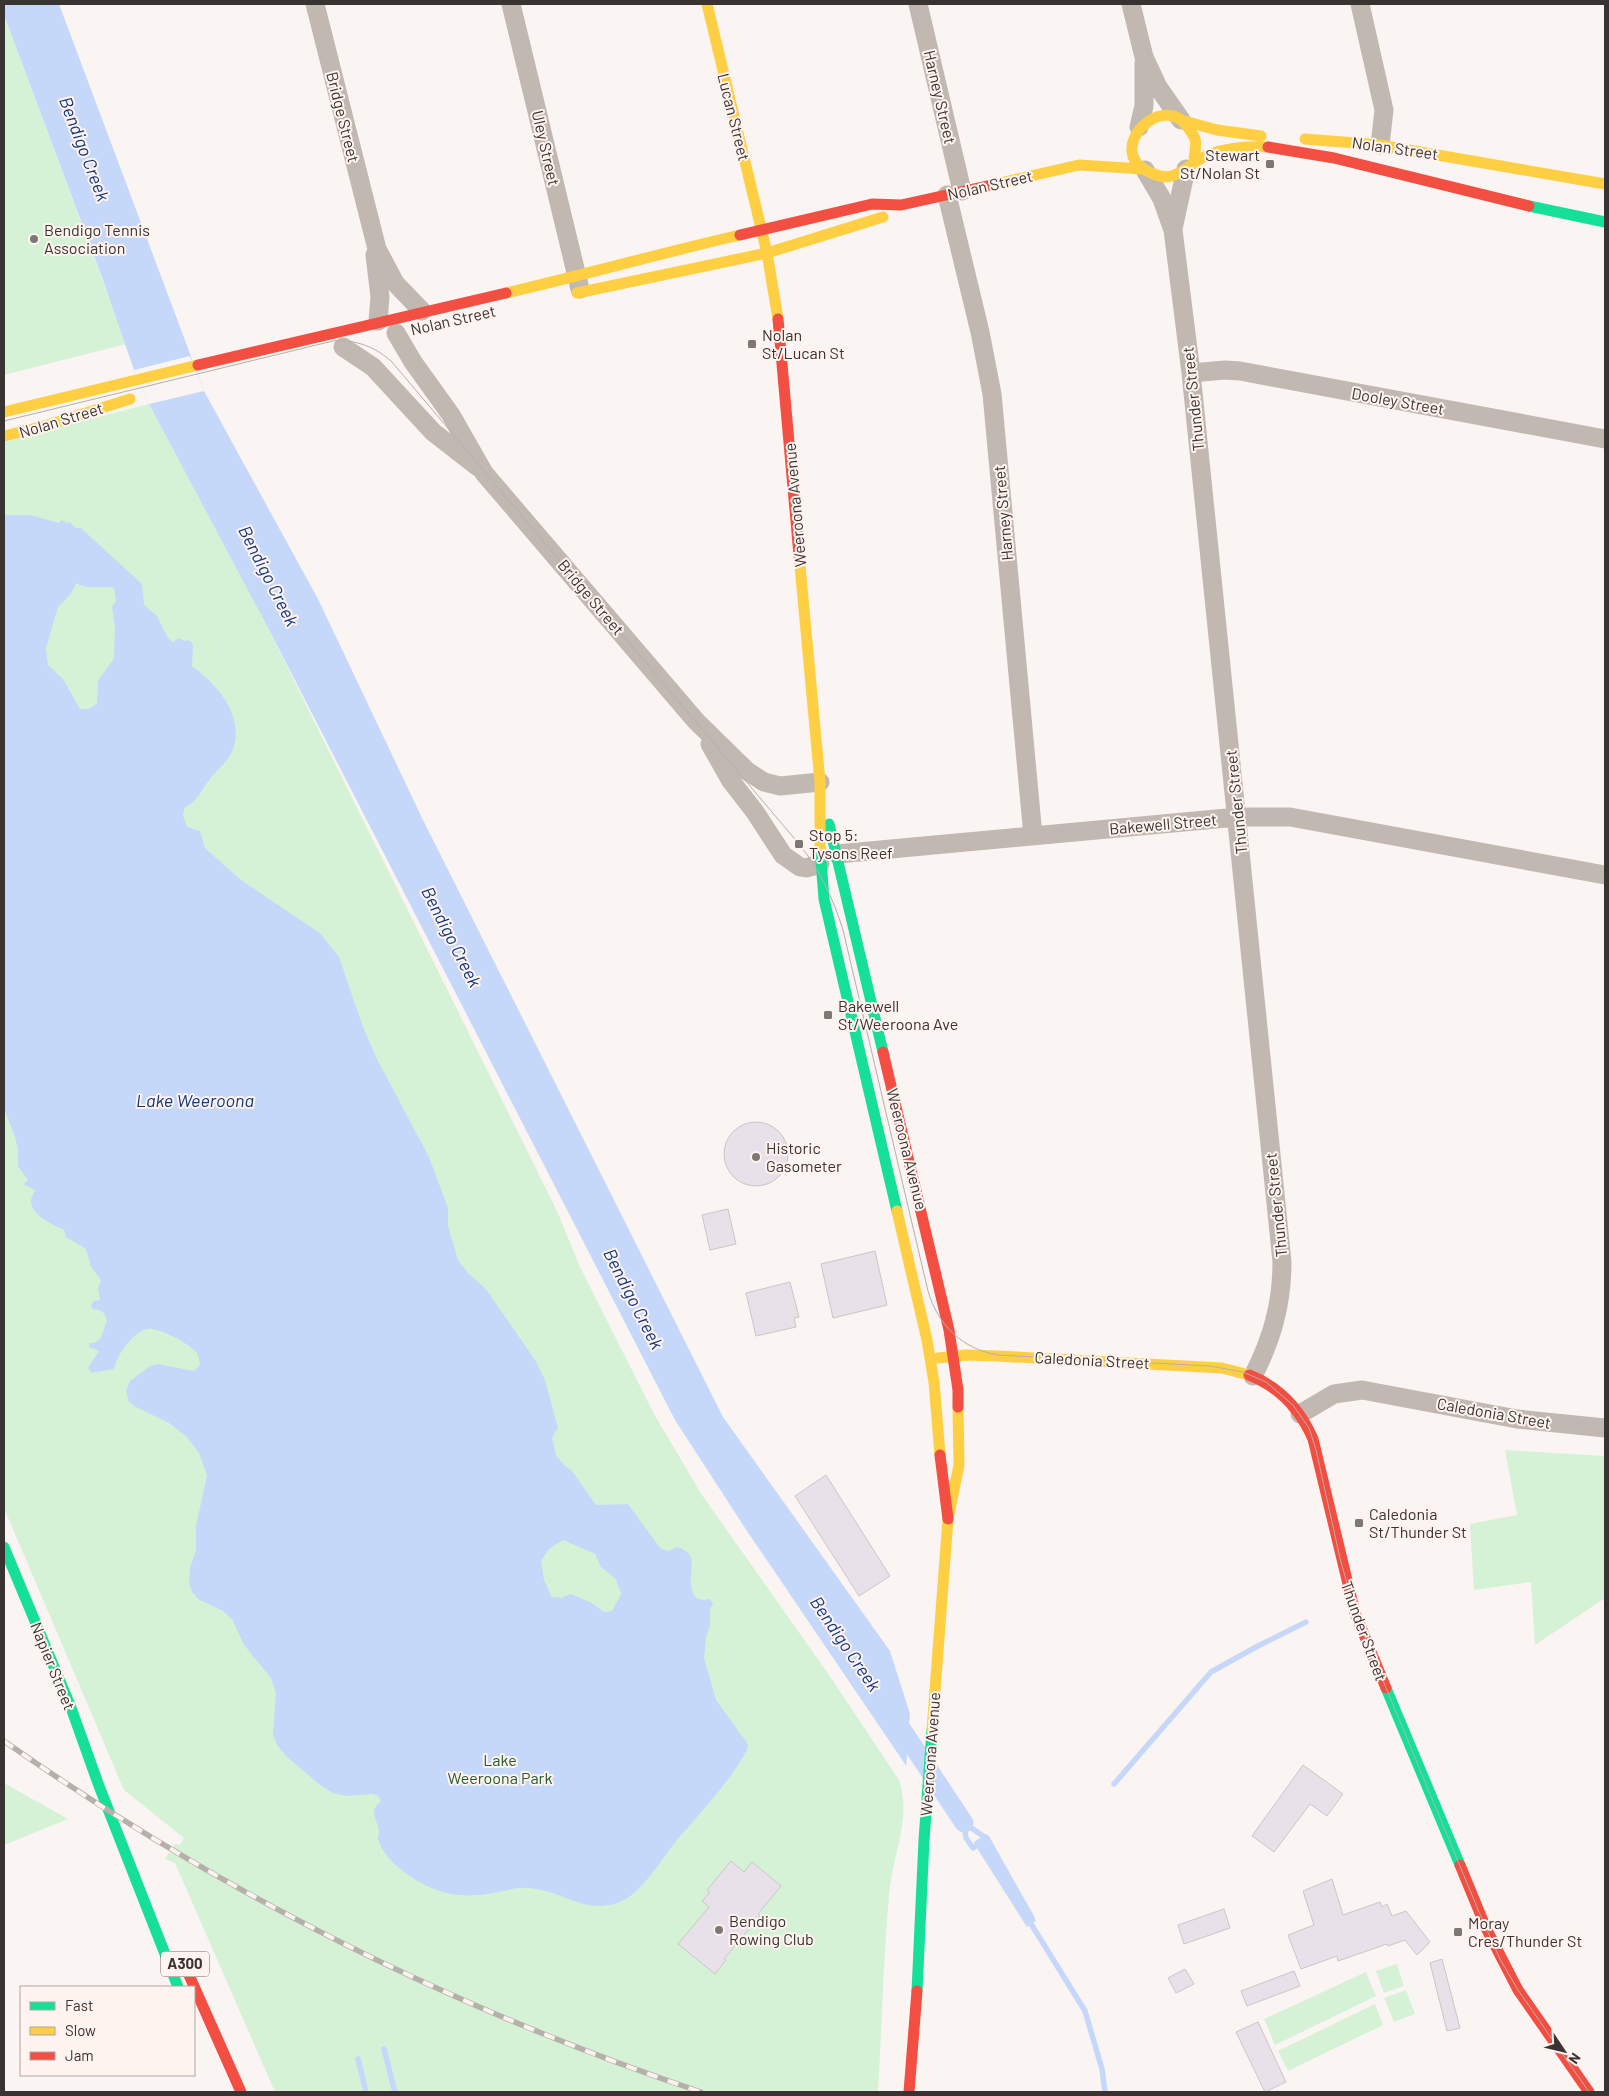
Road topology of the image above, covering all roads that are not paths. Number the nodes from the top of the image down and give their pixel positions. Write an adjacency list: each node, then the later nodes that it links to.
1 (316, 4): 25 (street, Bridge Street)
2 (511, 4): 27 (street, Uley Street)
3 (707, 4): 23 (main road, Lucan Street)
4 (918, 4): 20 (street, Harney Street)
5 (1131, 4): 7 (street)
6 (1360, 4): 13 (street)
7 (1144, 57): 8 (street); 9 (street)
8 (1182, 121): 9 (main road); 10 (main road); 16 (main road)
9 (1137, 130): 12 (main road); 18 (main road)
10 (1278, 137)
11 (1295, 138): 13 (main road, Nolan Street)
12 (1119, 144)
13 (1380, 145): 17 (main road); 19 (main road, Nolan Street)
14 (1097, 156): 15 (main road, Nolan Street)
15 (1079, 165): 18 (main road, Nolan Street); 20 (main road, Nolan Street)
16 (1190, 166): 17 (main road, Nolan Street); 18 (main road); 24 (street, Thunder Street)
17 (1376, 168): 22 (main road, Nolan Street)
18 (1144, 169): 24 (street, Thunder Street)
19 (1605, 184)
20 (955, 193): 21 (main road, Nolan Street); 43 (street, Harney Street)
21 (901, 205): 23 (main road, Nolan Street); 26 (main road, Nolan Street)
22 (1605, 222)
23 (762, 230): 26 (main road, Weeroona Avenue); 27 (main road, Nolan Street)
24 (1173, 230): 32 (street, Thunder Street)
25 (371, 231): 29 (street, Bridge Street); 30 (street, Bridge Street)
26 (767, 253): 27 (main road, Nolan Street); 41 (main road, Weeroona Avenue)
27 (579, 284): 28 (main road, Nolan Street); 29 (main road, Nolan Street)
28 (561, 296)
29 (422, 310): 30 (main road, Nolan Street)
30 (391, 328): 33 (main road, Nolan Street); 39 (street, Bridge Street)
31 (346, 347): 39 (street, Bridge Street)
32 (1191, 373): 38 (street, Dooley Street); 42 (street, Thunder Street)
33 (115, 386): 35 (main road); 36 (main road, Nolan Street)
34 (145, 395): 35 (main road, Nolan Street)
35 (120, 402): 37 (main road, Nolan Street)
36 (4, 412)
37 (4, 436)
38 (1605, 439)
39 (484, 473): 40 (street, Bridge Street)
40 (696, 721): 41 (street, Bridge Street); 45 (street, Bridge Street)
41 (820, 782): 44 (main road, Weeroona Avenue); 45 (main road, Weeroona Avenue)
42 (1238, 817): 43 (street, Bakewell Street); 46 (street, Bakewell Street); 49 (street, Thunder Street)
43 (1033, 836): 44 (street, Bakewell Street)
44 (837, 854): 45 (main road); 47 (main road, Weeroona Avenue)
45 (820, 864): 48 (main road, Weeroona Avenue)
46 (1605, 875)
47 (954, 1356): 48 (main road, Caledonia Street); 49 (main road, Caledonia Street); 52 (main road, Weeroona Avenue)
48 (930, 1359): 52 (main road, Weeroona Avenue)
49 (1253, 1376): 50 (main road, Thunder Street)
50 (1300, 1414): 51 (street, Caledonia Street); 69 (main road, Thunder Street)
51 (1605, 1428)
52 (948, 1519): 62 (main road, Weeroona Avenue)
53 (4, 1547): 55 (main road, Napier Street / A300)
54 (43, 1672): 55 (main road, Napier Street / A300)
55 (75, 1730): 56 (main road, Napier Street / A300)
56 (122, 1840): 57 (main road, Napier Street / A300); 59 (main road, Napier Street / A300)
57 (168, 1932)
58 (177, 1949): 60 (main road, A300)
59 (178, 1986)
60 (194, 1986)
61 (195, 1988): 63 (main road, A300)
62 (917, 1990): 65 (main road, Weeroona Avenue); 68 (main road, Weeroona Avenue)
63 (214, 2030): 64 (main road); 67 (main road, A300)
64 (200, 2036)
65 (924, 2057)
66 (1605, 2090): 70 (street)
67 (241, 2092)
68 (909, 2092)
69 (1589, 2092)
70 (1601, 2092)

